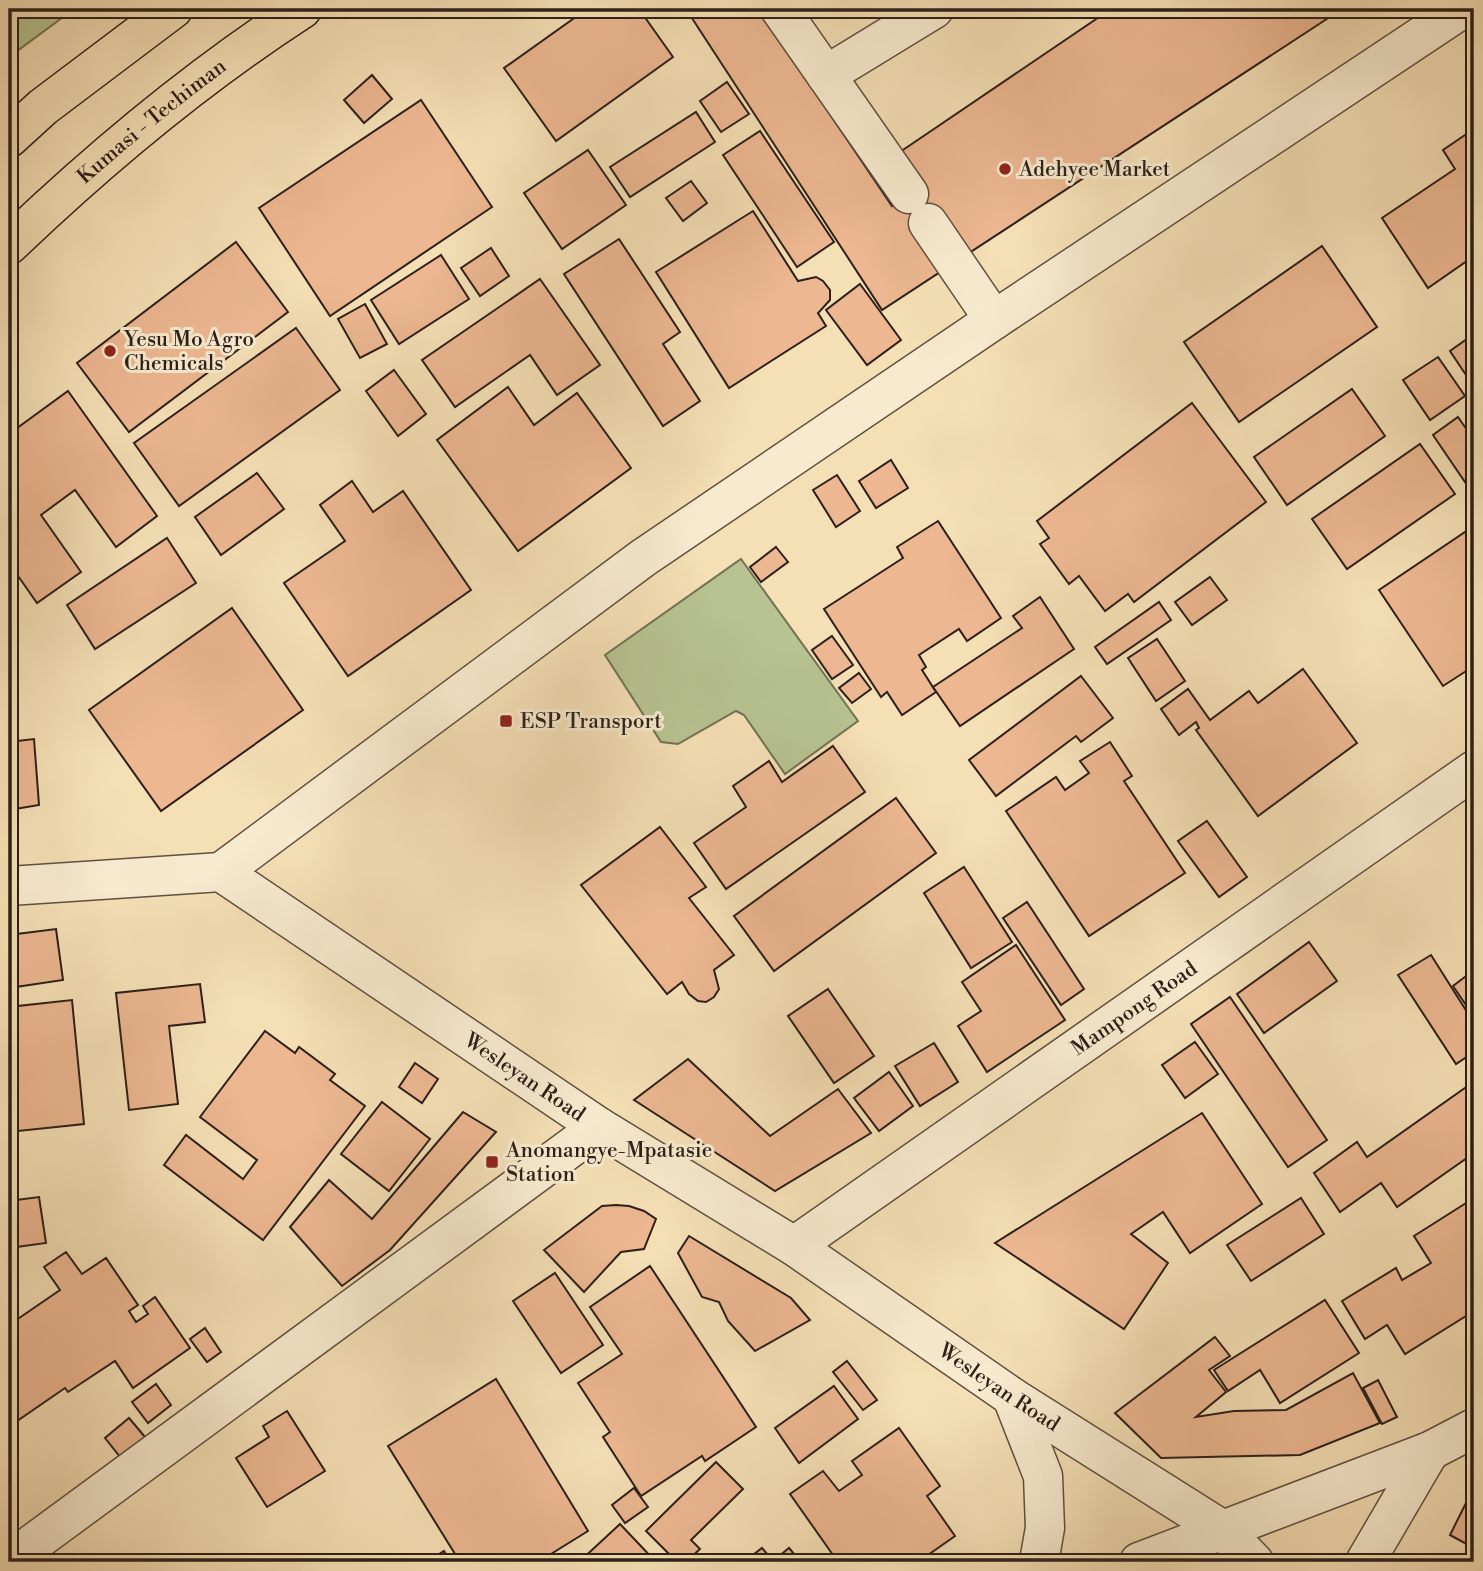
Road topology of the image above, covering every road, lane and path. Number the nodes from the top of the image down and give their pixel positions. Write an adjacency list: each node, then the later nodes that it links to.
1 (173, 9): 7 (main road)
2 (302, 9): 8 (main road, Kumasi - Techiman)
3 (780, 9): 6 (street)
4 (934, 9): 6 (street)
5 (1462, 9): 9 (street)
6 (825, 75): 9 (street)
7 (9, 138)
8 (9, 245)
9 (994, 320): 11 (street)
10 (1474, 770): 14 (street, Mampong Road)
11 (221, 872): 12 (street); 13 (street, Wesleyan Road)
12 (9, 886)
13 (599, 1127): 14 (street, Wesleyan Road); 18 (street)
14 (794, 1246): 15 (street, Wesleyan Road)
15 (1012, 1397): 20 (street, Wesleyan Road); 22 (street)
16 (1474, 1428): 17 (street)
17 (1430, 1451): 20 (street); 25 (street)
18 (59, 1524): 19 (street); 21 (street)
19 (9, 1527)
20 (1223, 1530): 23 (street); 24 (street, Wesleyan Road)
21 (9, 1561)
22 (1039, 1562)
23 (1139, 1562)
24 (1254, 1562)
25 (1366, 1562)

